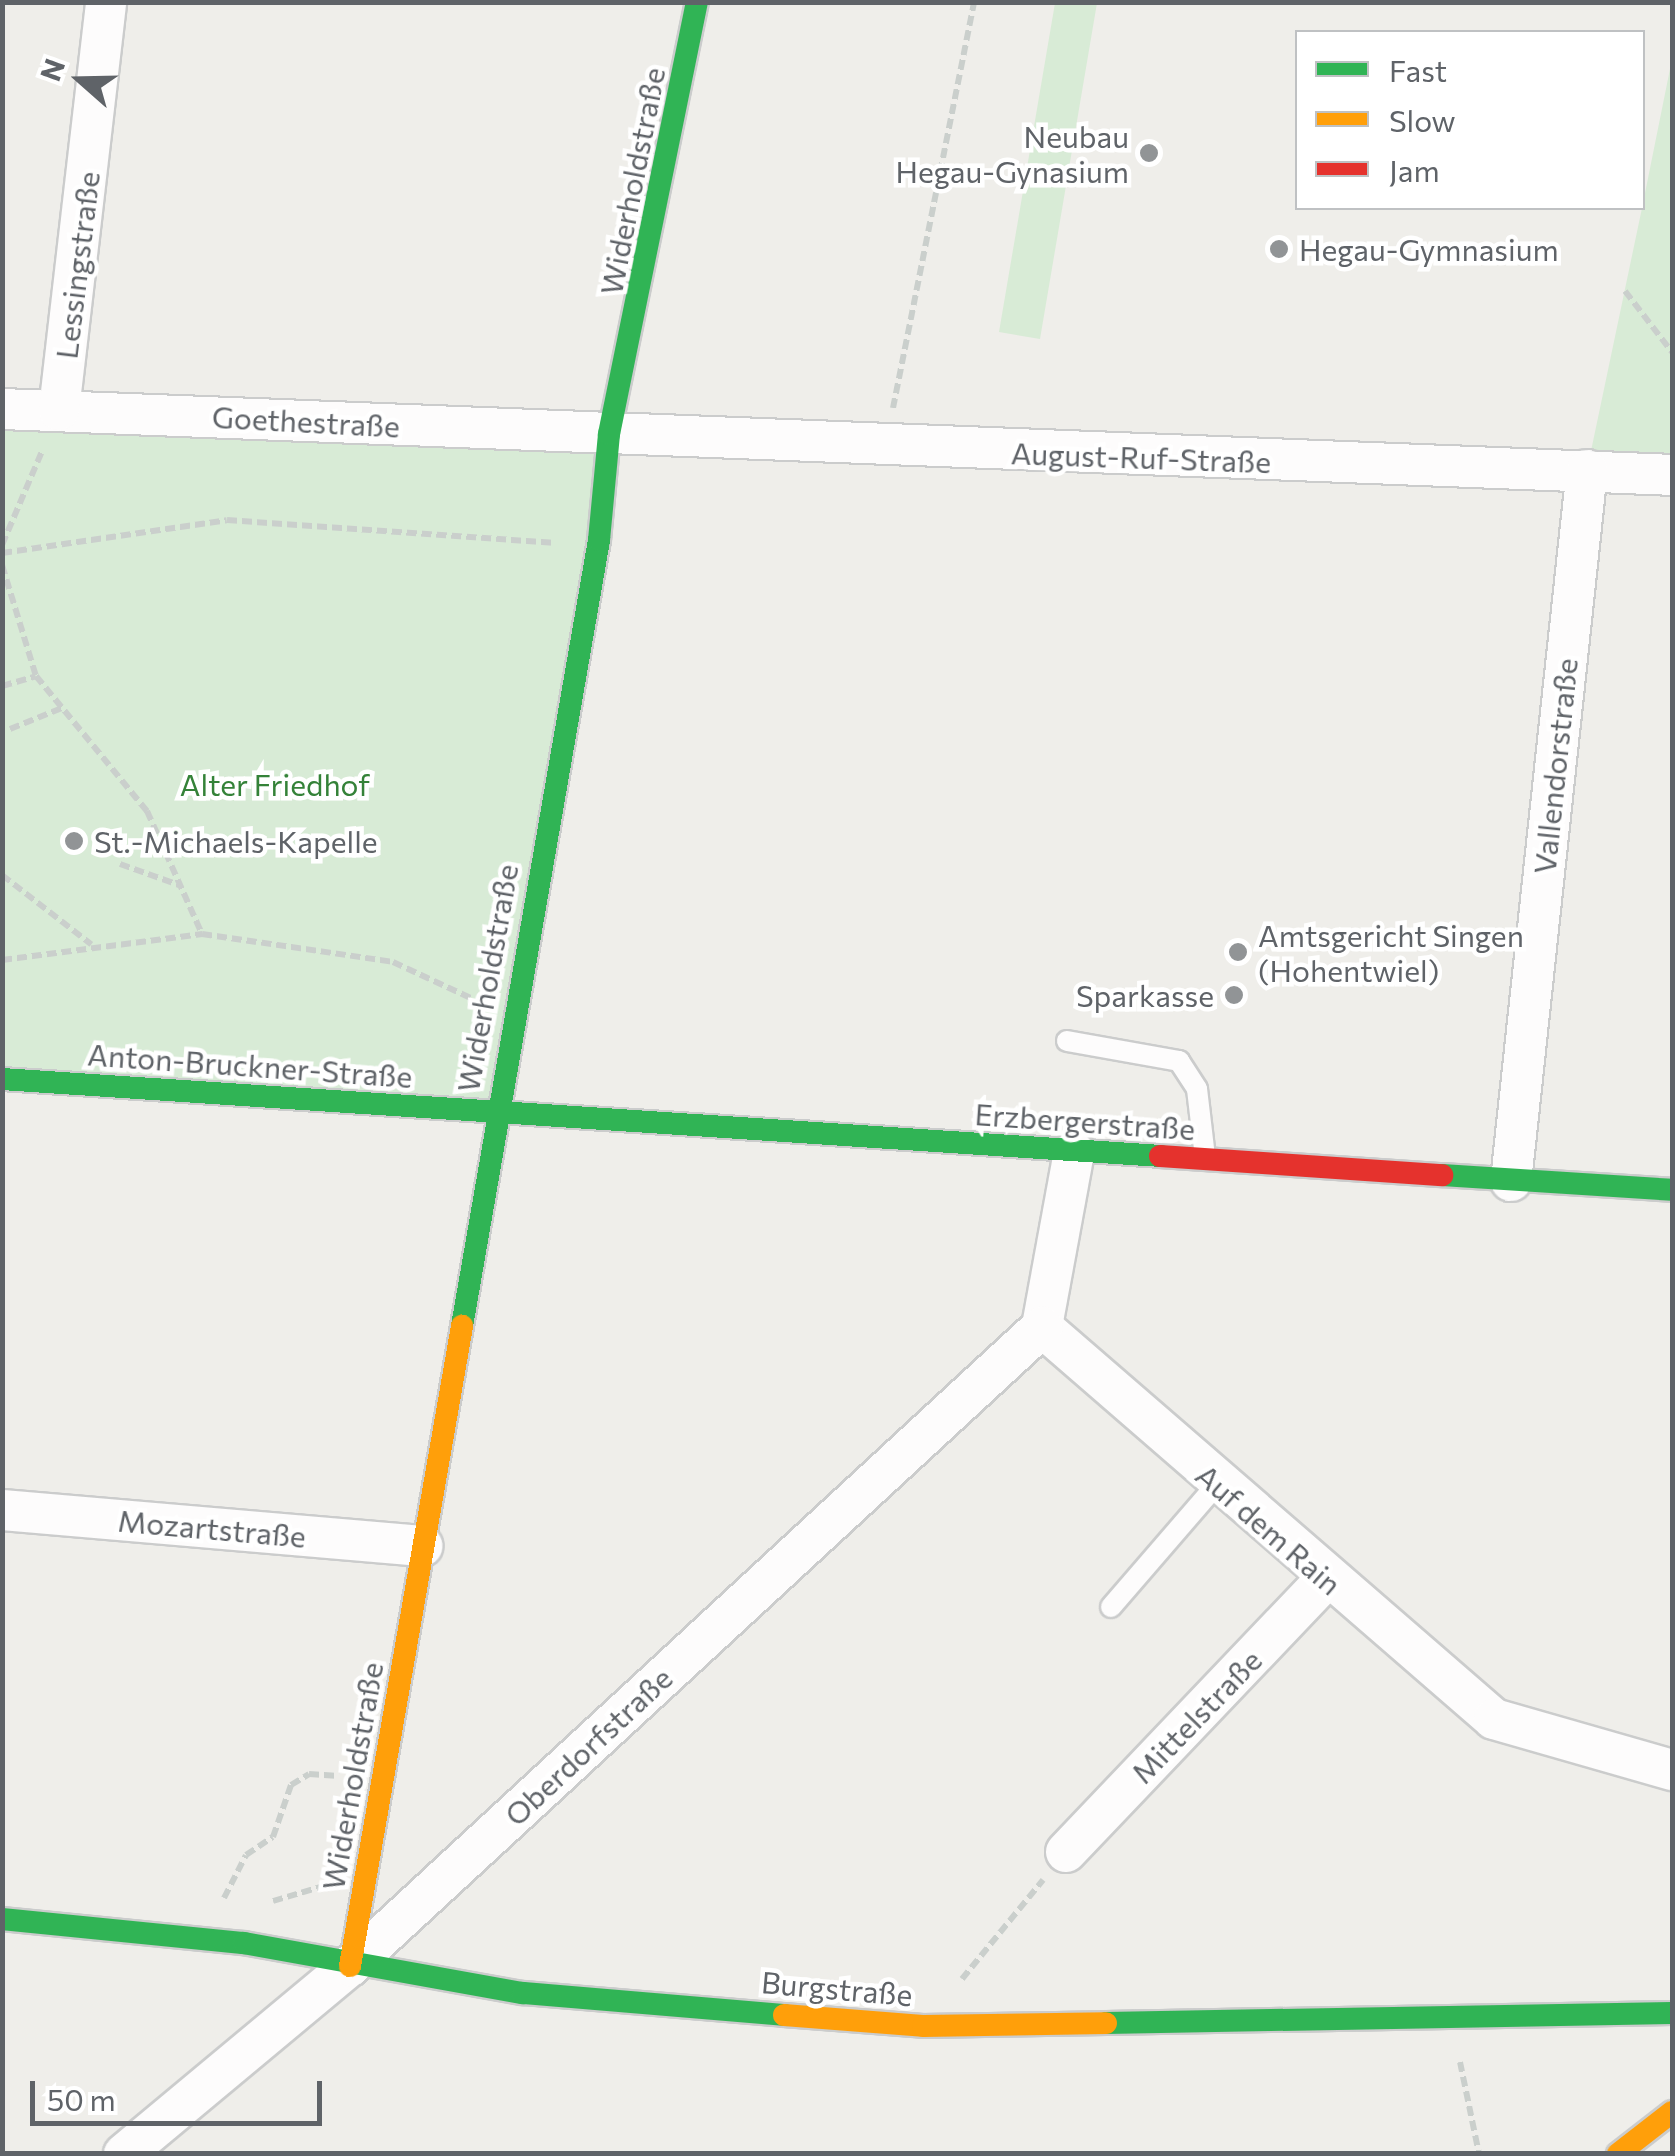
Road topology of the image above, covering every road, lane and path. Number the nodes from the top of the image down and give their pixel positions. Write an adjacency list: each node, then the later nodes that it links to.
1 (106, 2): 7 (street, Lessingstraße)
2 (697, 2): 8 (street, Widerholdstraße)
3 (974, 2): 9 (path)
4 (1624, 292): 5 (path)
5 (1672, 352)
6 (2, 409): 7 (street, Goethestraße)
7 (60, 410): 8 (street, Goethestraße); 13 (path)
8 (609, 434): 9 (street, August-Ruf-Straße); 12 (street, Widerholdstraße)
9 (886, 449): 10 (street, August-Ruf-Straße)
10 (1587, 470): 11 (street, August-Ruf-Straße); 32 (street, Vallendorstraße)
11 (1672, 474)
12 (599, 540): 14 (path); 26 (street, Widerholdstraße)
13 (2, 545)
14 (2, 553)
15 (2, 566): 16 (path)
16 (36, 676): 17 (path); 18 (path)
17 (2, 686)
18 (62, 708): 19 (path); 22 (path)
19 (10, 729)
20 (120, 864): 22 (path)
21 (2, 875): 24 (path)
22 (180, 886): 23 (path)
23 (202, 934): 24 (path); 26 (path)
24 (92, 945): 25 (path)
25 (2, 960)
26 (510, 1030): 29 (street, Widerholdstraße)
27 (1068, 1041): 31 (lane)
28 (2, 1079): 29 (street, Anton-Bruckner-Straße)
29 (494, 1110): 30 (street, Erzbergerstraße); 37 (street, Widerholdstraße)
30 (1074, 1152): 31 (street, Erzbergerstraße); 34 (street)
31 (1205, 1159): 32 (street, Erzbergerstraße)
32 (1510, 1181): 33 (street, Erzbergerstraße)
33 (1672, 1190)
34 (1042, 1326): 35 (street, Auf dem Rain); 46 (street, Oberdorfstraße)
35 (1218, 1484): 38 (street, Auf dem Rain); 39 (lane)
36 (2, 1510): 37 (street, Mozartstraße)
37 (422, 1546): 46 (street, Widerholdstraße)
38 (1326, 1579): 40 (street, Auf dem Rain); 42 (street, Mittelstraße)
39 (1111, 1608)
40 (1672, 1770)
41 (352, 1778): 45 (path)
42 (1066, 1852): 47 (path)
43 (330, 1872): 45 (path)
44 (2, 1919): 45 (street, Burgstraße)
45 (249, 1936): 46 (street, Burgstraße)
46 (350, 1966): 49 (street, Burgstraße); 51 (street, Oberdorfstraße)
47 (958, 1983)
48 (1672, 2013): 49 (street, Burgstraße)
49 (1452, 2017): 52 (path)
50 (1672, 2112): 53 (street)
51 (124, 2154)
52 (1478, 2154)
53 (1618, 2154)

